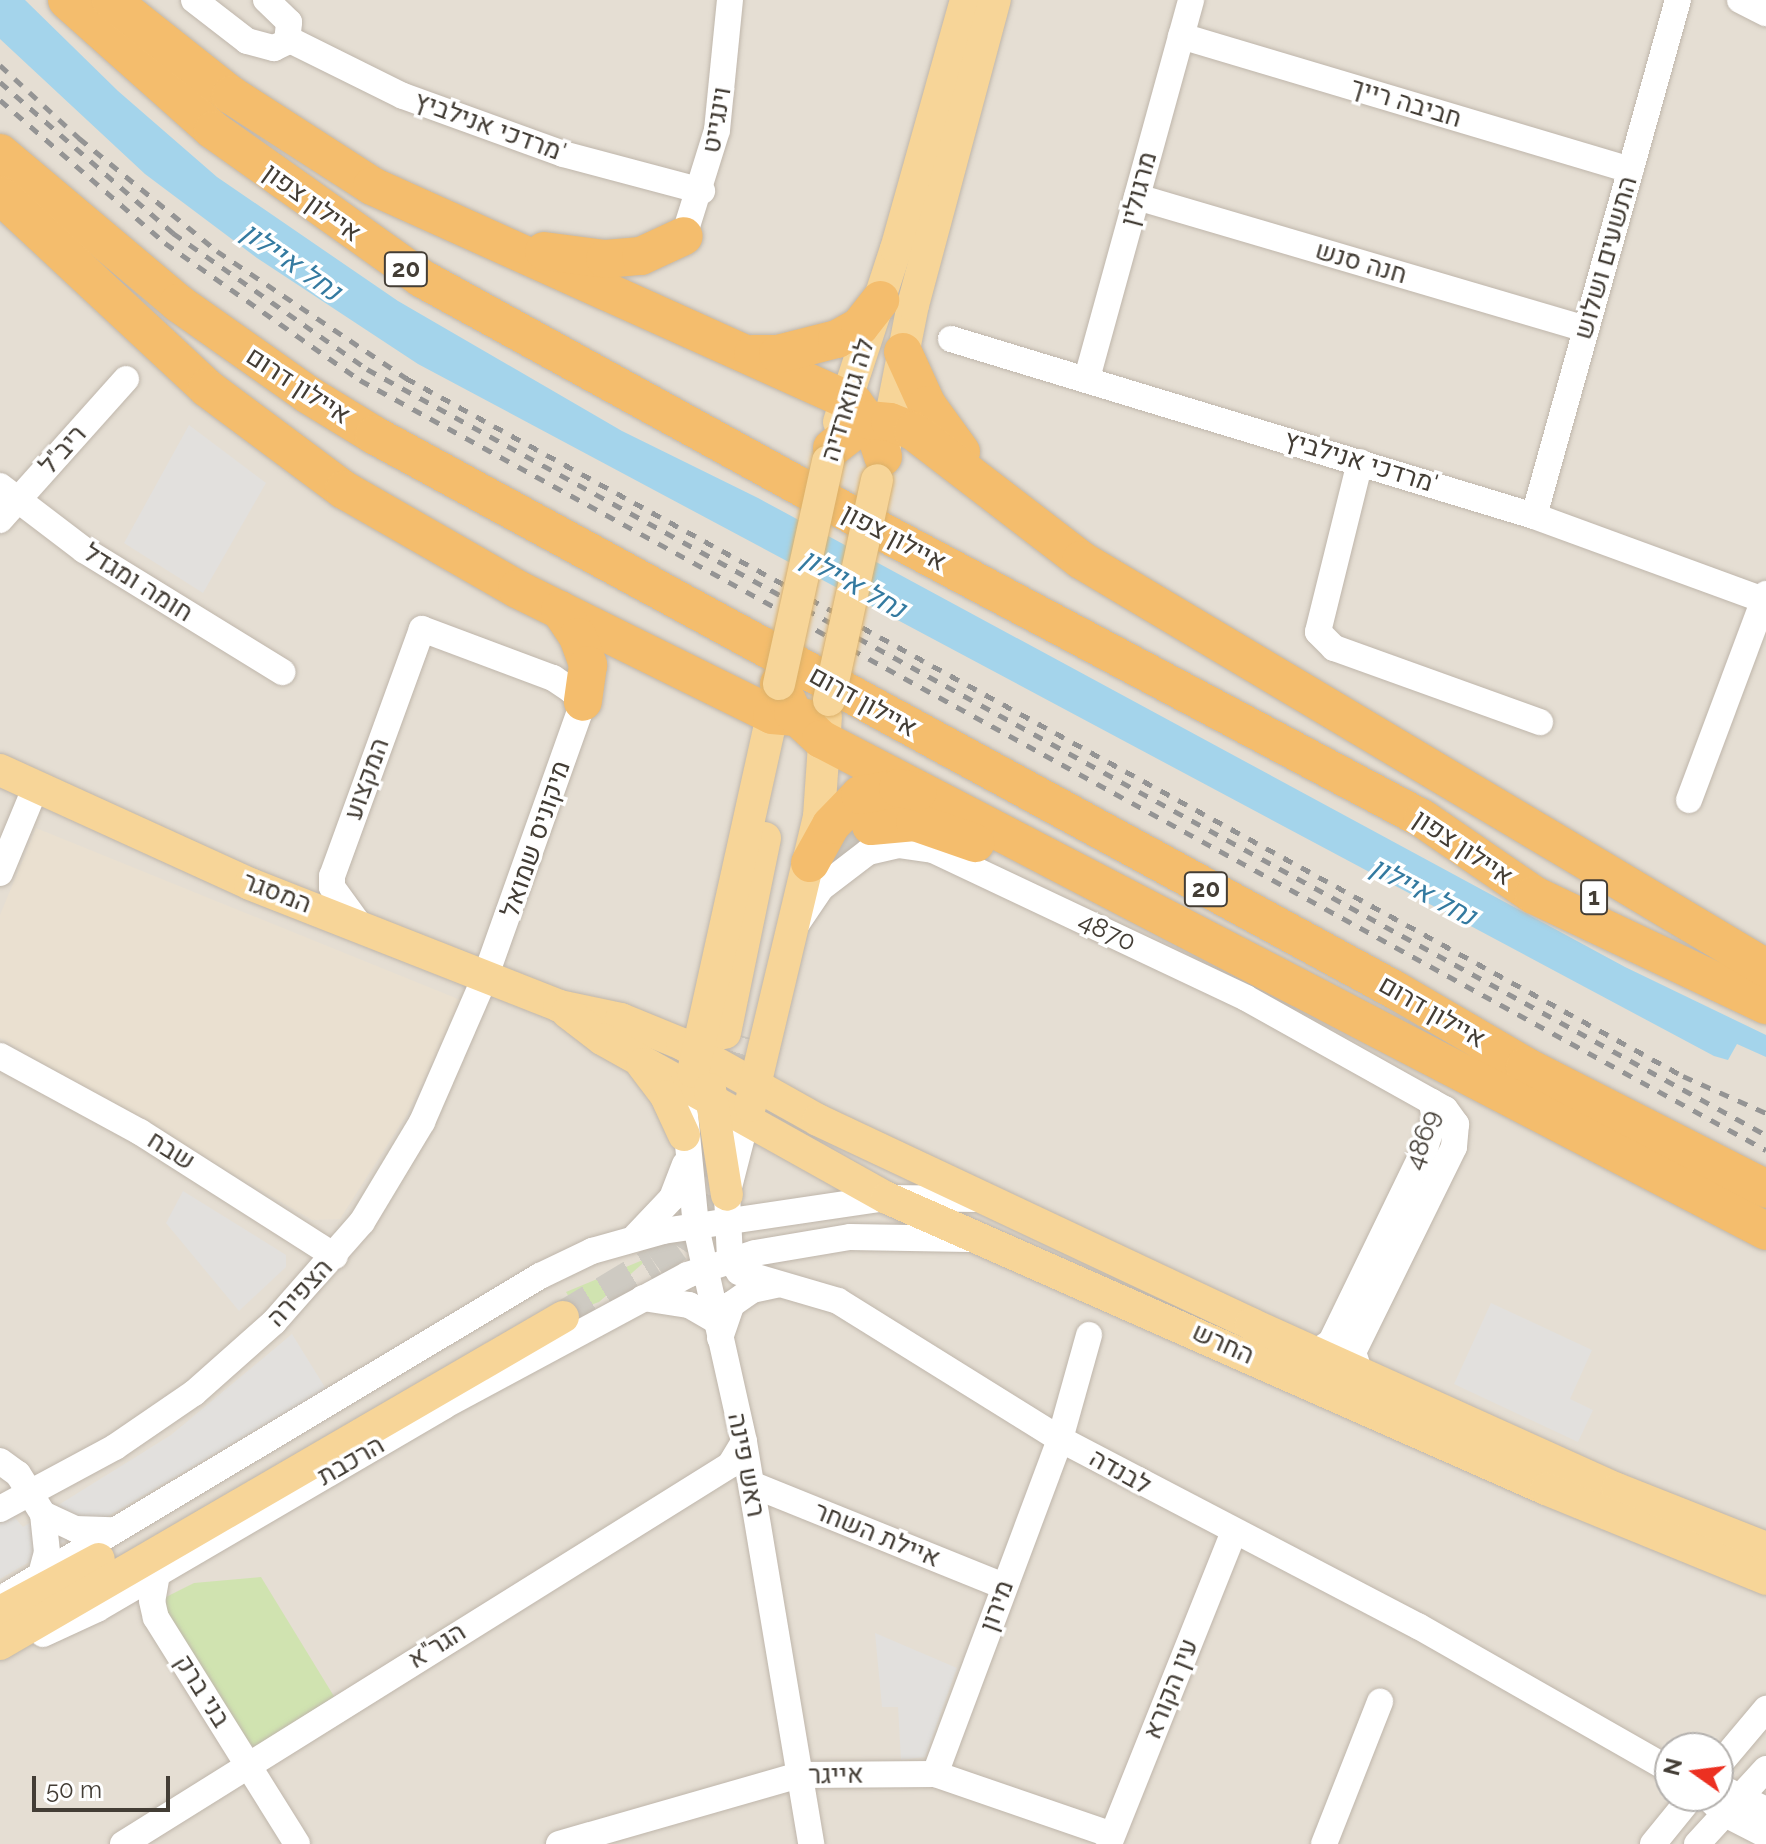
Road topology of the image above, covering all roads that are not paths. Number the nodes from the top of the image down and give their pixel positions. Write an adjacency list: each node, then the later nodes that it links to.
1 (67, 0): 45 (highway, איילון צפון / 20)
2 (111, 0): 19 (highway)
3 (194, 0): 13 (street)
4 (266, 0): 13 (street)
5 (730, 0): 16 (street, וינגייט)
6 (966, 0): 21 (main road, לה גווארדיה)
7 (995, 0): 24 (main road, לה גווארדיה)
8 (1191, 0): 12 (street, מרגולין)
9 (1678, 0): 15 (street, התשעים ושלוש)
10 (1740, 0): 11 (street)
11 (1766, 13)
12 (1181, 36): 15 (street, חביבה רייך); 18 (street, מרגולין)
13 (288, 39): 16 (street, מרדכי אנילביץ')
14 (0, 153): 62 (highway, איילון דרום / 20)
15 (1630, 170): 22 (street, התשעים ושלוש)
16 (702, 191): 20 (street, וינגייט)
17 (0, 195): 36 (highway)
18 (1137, 197): 22 (street, חנה סנש); 26 (street, מרגולין)
19 (477, 236): 20 (highway); 25 (highway)
20 (684, 236)
21 (880, 300): 25 (highway); 28 (main road, לה גווארדיה)
22 (1586, 329): 33 (street, התשעים ושלוש)
23 (951, 339): 26 (street, מרדכי אנילביץ')
24 (903, 352): 28 (main road, לה גווארדיה); 31 (highway)
25 (753, 354): 28 (highway)
26 (1087, 378): 30 (street, מרדכי אנילביץ')
27 (126, 379): 32 (street, ריב"ל)
28 (873, 436): 29 (highway); 31 (highway); 39 (main road, לה גווארדיה, bridge)
29 (830, 455): 39 (main road, לה גווארדיה, bridge)
30 (1360, 462): 33 (street, מרדכי אנילביץ'); 40 (street)
31 (995, 490): 51 (highway)
32 (9, 493): 34 (street, ריב"ל); 37 (street, חומה ומגדל)
33 (1534, 516): 35 (street, מרדכי אנילביץ')
34 (0, 520)
35 (1765, 599): 44 (street)
36 (560, 610): 38 (highway); 39 (highway)
37 (282, 672)
38 (583, 702): 49 (street, המקצוע); 52 (street, מיקוניס שמואל)
39 (800, 712): 43 (highway); 47 (main road, לה גווארדיה); 53 (main road, לה גווארדיה); 58 (main road); 58 (main road)
40 (1540, 722)
41 (0, 770): 42 (main road, המסגר)
42 (36, 786): 48 (street); 49 (main road, המסגר)
43 (933, 797): 47 (highway); 56 (highway)
44 (1689, 800)
45 (1423, 819): 51 (highway, 1); 54 (highway, איילון צפון / 20)
46 (871, 826): 56 (highway)
47 (810, 863): 50 (main road, לה גווארדיה)
48 (0, 873)
49 (358, 923): 52 (main road, המסגר)
50 (795, 928): 58 (main road, לה גווארדיה); 65 (street, 4870)
51 (1766, 970)
52 (486, 975): 55 (main road, המסגר); 78 (street, הצפירה)
53 (711, 987): 57 (main road); 59 (main road, לה גווארדיה)
54 (1766, 1005)
55 (559, 1006): 57 (main road, המסגר); 60 (main road, המסגר)
56 (1336, 1010): 75 (highway)
57 (621, 1019): 59 (main road, המסגר)
58 (748, 1035): 63 (main road, לה גווארדיה); 66 (main road)
59 (696, 1052): 63 (main road, החרש); 64 (main road, לה גווארדיה)
60 (631, 1053): 64 (main road, המסגר); 68 (main road)
61 (0, 1056): 78 (street, שבח)
62 (1525, 1066): 69 (highway, איילון דרום / 20); 72 (highway)
63 (755, 1088): 66 (main road, החרש); 67 (main road)
64 (702, 1094): 67 (main road, החרש); 68 (street, ראש פינה); 73 (main road, לה גווארדיה)
65 (1431, 1101): 85 (street, 4869); 86 (street, 4869)
66 (818, 1120): 71 (main road, החרש)
67 (746, 1121): 70 (main road, החרש); 73 (street)
68 (685, 1148): 74 (street, ראש פינה); 76 (street)
69 (1766, 1189)
70 (887, 1198): 71 (street); 73 (street); 77 (main road, החרש)
71 (994, 1200): 85 (main road, החרש)
72 (1766, 1203)
73 (727, 1209): 74 (street); 79 (street)
74 (696, 1227): 76 (street); 80 (street, ראש פינה)
75 (1766, 1231)
76 (636, 1236): 93 (street)
77 (981, 1240): 79 (street, הרכבת); 98 (main road, החרש)
78 (335, 1256): 91 (street, הצפירה)
79 (730, 1259): 80 (street, הרכבת); 81 (street, לבנדה)
80 (703, 1269): 82 (street, הרכבת); 83 (street, ראש פינה)
81 (776, 1285): 83 (street); 87 (street, לבנדה)
82 (643, 1298): 83 (street); 97 (street, הרכבת)
83 (718, 1329): 88 (street, ראש פינה)
84 (1089, 1335): 87 (street, מירון)
85 (1306, 1350): 86 (main road, החרש)
86 (1360, 1374): 95 (main road, החרש)
87 (1060, 1439): 94 (street, לבנדה); 99 (street, מירון)
88 (744, 1442): 90 (street, ראש פינה); 108 (street, הגר"א)
89 (0, 1461): 91 (street)
90 (751, 1484): 99 (street, איילת השחר); 111 (street, ראש פינה)
91 (36, 1503): 92 (street, הצפירה); 93 (street); 96 (street)
92 (0, 1509)
93 (112, 1530): 96 (street)
94 (1233, 1534): 107 (street, לבנדה); 119 (street, עין הקורא)
95 (1766, 1548)
96 (42, 1571): 100 (street)
97 (157, 1574): 103 (street, הרכבת); 108 (street, בני ברק)
98 (1766, 1579)
99 (1004, 1586): 110 (street, מירון)
100 (0, 1600)
101 (0, 1612): 102 (main road)
102 (0, 1644)
103 (0, 1654)
104 (1380, 1702): 124 (street)
105 (1766, 1709): 106 (street)
106 (1734, 1747)
107 (1654, 1761)
108 (248, 1765): 120 (street, הגר"א); 121 (street, בני ברק)
109 (1766, 1770): 112 (street)
110 (935, 1774): 111 (street, אייגר); 119 (street, אייגר)
111 (799, 1775): 122 (street, אייגר); 123 (street, ראש פינה)
112 (1734, 1797)
113 (1734, 1800): 115 (street)
114 (1734, 1802): 118 (street)
115 (1766, 1810)
116 (1679, 1812): 125 (street)
117 (1721, 1812): 126 (street)
118 (1766, 1835)
119 (1111, 1840)
120 (123, 1844)
121 (297, 1844)
122 (559, 1844)
123 (811, 1844)
124 (1324, 1844)
125 (1653, 1844)
126 (1697, 1844)

